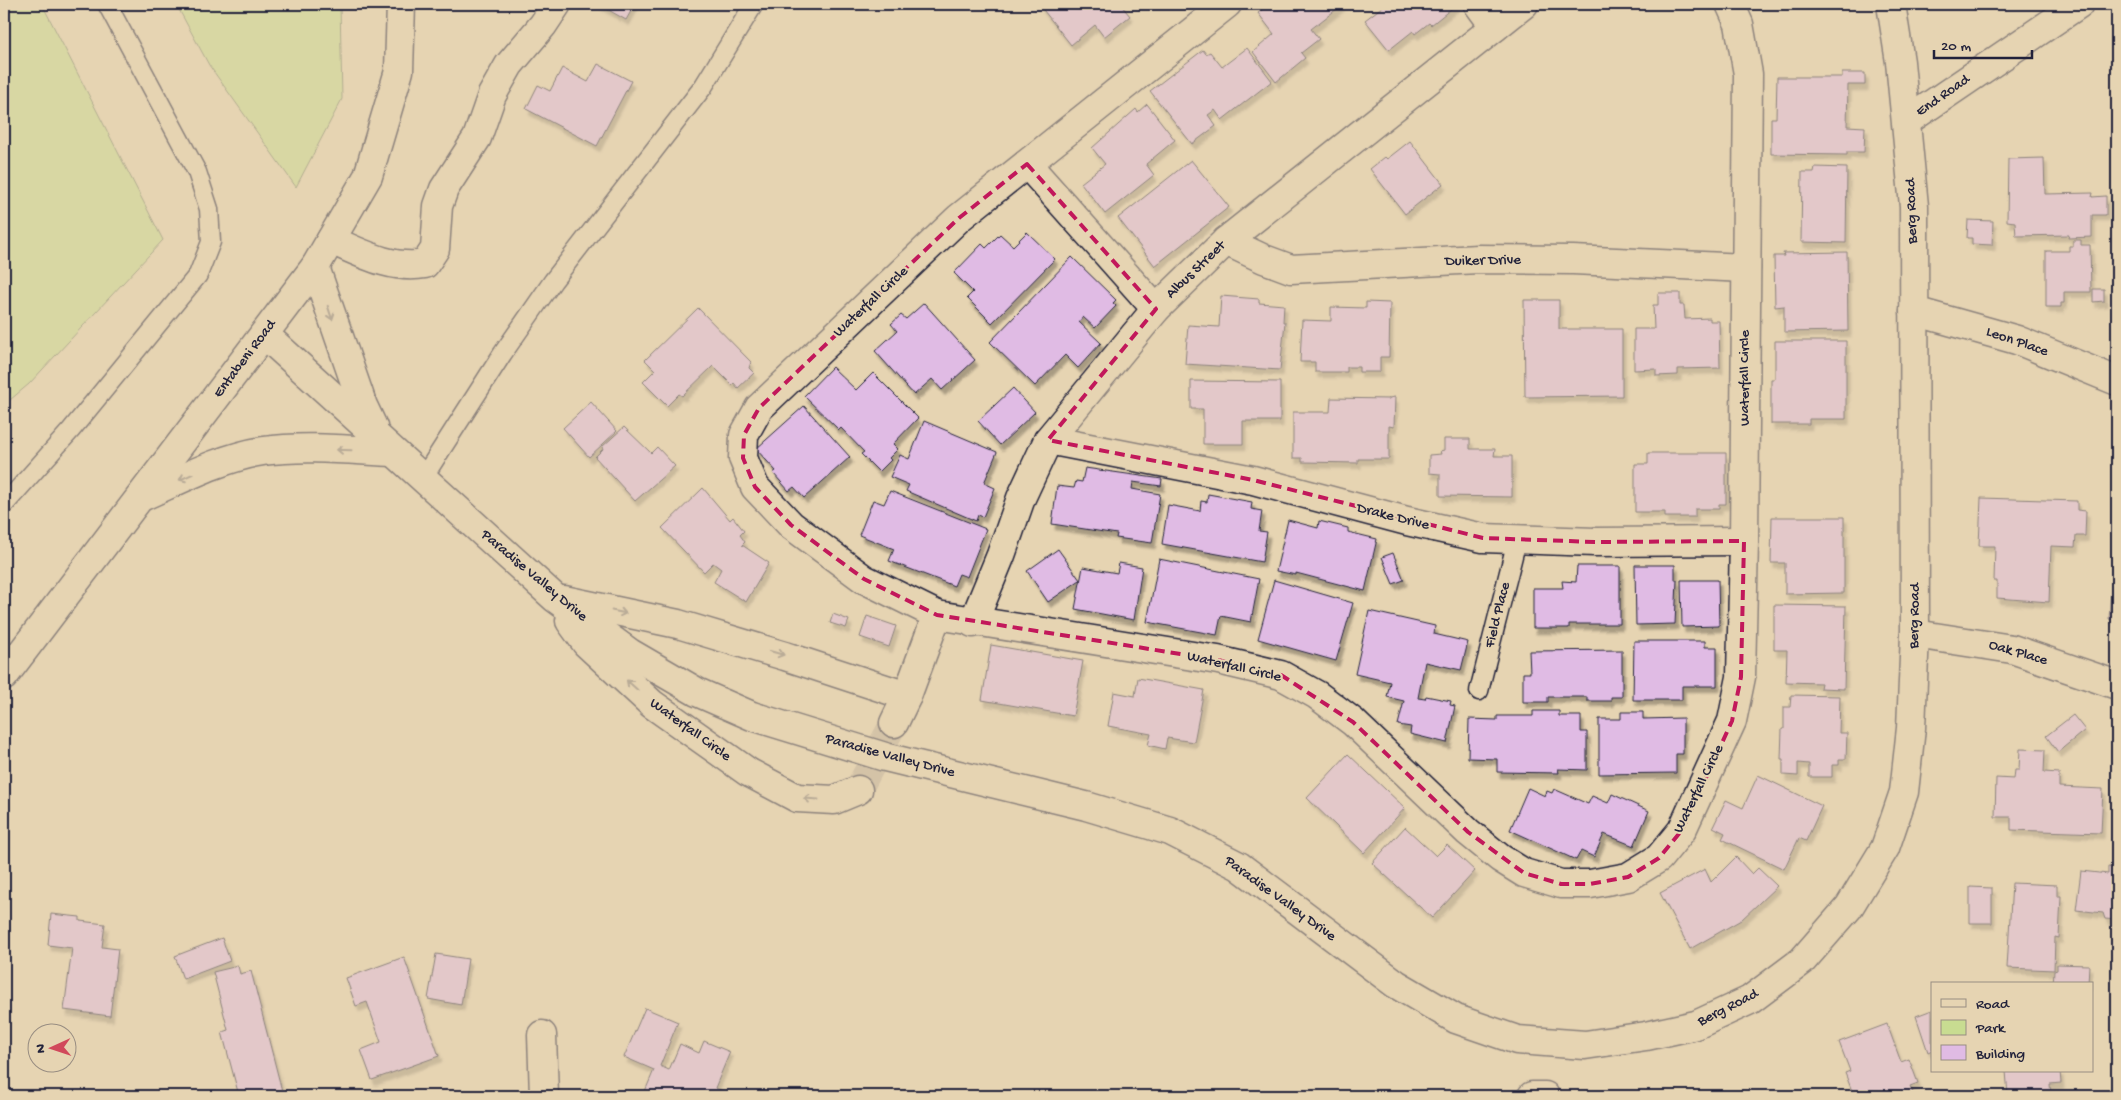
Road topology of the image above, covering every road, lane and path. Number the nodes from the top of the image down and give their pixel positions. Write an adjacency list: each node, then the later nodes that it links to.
1 (107, 4): 26 (lane)
2 (401, 4): 14 (street, Entabeni Road)
3 (557, 4): 14 (street)
4 (754, 4): 24 (lane)
5 (1227, 4): 13 (street, Waterfall Circle)
6 (1478, 4): 11 (street)
7 (1524, 4): 11 (street, Albus Street)
8 (1730, 4): 17 (street, Waterfall Circle)
9 (1891, 4): 12 (street, Berg Road)
10 (2079, 4): 12 (street, End Road)
11 (1495, 27): 15 (street, Albus Street)
12 (1907, 121): 19 (street, Berg Road)
13 (1028, 164): 18 (street); 30 (street, Waterfall Circle)
14 (331, 240): 16 (street, Entabeni Road)
15 (1226, 241): 17 (street, Duiker Drive); 18 (street, Albus Street)
16 (315, 267): 20 (street, Entabeni Road); 23 (street, one-way to 23)
17 (1746, 268): 28 (street, Waterfall Circle)
18 (1156, 309): 22 (street, Albus Street)
19 (1914, 311): 21 (street, Leon Place); 32 (street, Berg Road)
20 (264, 334): 23 (street, Paradise Valley Drive); 25 (street, Entabeni Road)
21 (2117, 381)
22 (1048, 440): 27 (street, Drake Drive); 31 (street, Albus Street)
23 (385, 444): 24 (street, Paradise Valley Drive); 25 (street, one-way to 25)
24 (423, 478): 29 (street, Paradise Valley Drive)
25 (140, 498): 33 (street, Entabeni Road)
26 (4, 504)
27 (1517, 540): 28 (street, Drake Drive); 35 (lane, Field Place)
28 (1744, 540): 31 (street, Waterfall Circle)
29 (555, 598): 36 (street, one-way to 36); 38 (street, Waterfall Circle, one-way to 29); 40 (street, Paradise Valley Drive)
30 (937, 616): 31 (street, Waterfall Circle); 36 (street)
31 (974, 622)
32 (1915, 634): 34 (street, Oak Place); 40 (street, Berg Road)
33 (4, 675)
34 (2117, 685)
35 (1479, 691)
36 (907, 696): 37 (street)
37 (894, 723)
38 (858, 790)
39 (542, 1035): 41 (street)
40 (1585, 1045)
41 (544, 1096)
42 (1532, 1096): 43 (street)
43 (1545, 1096)

